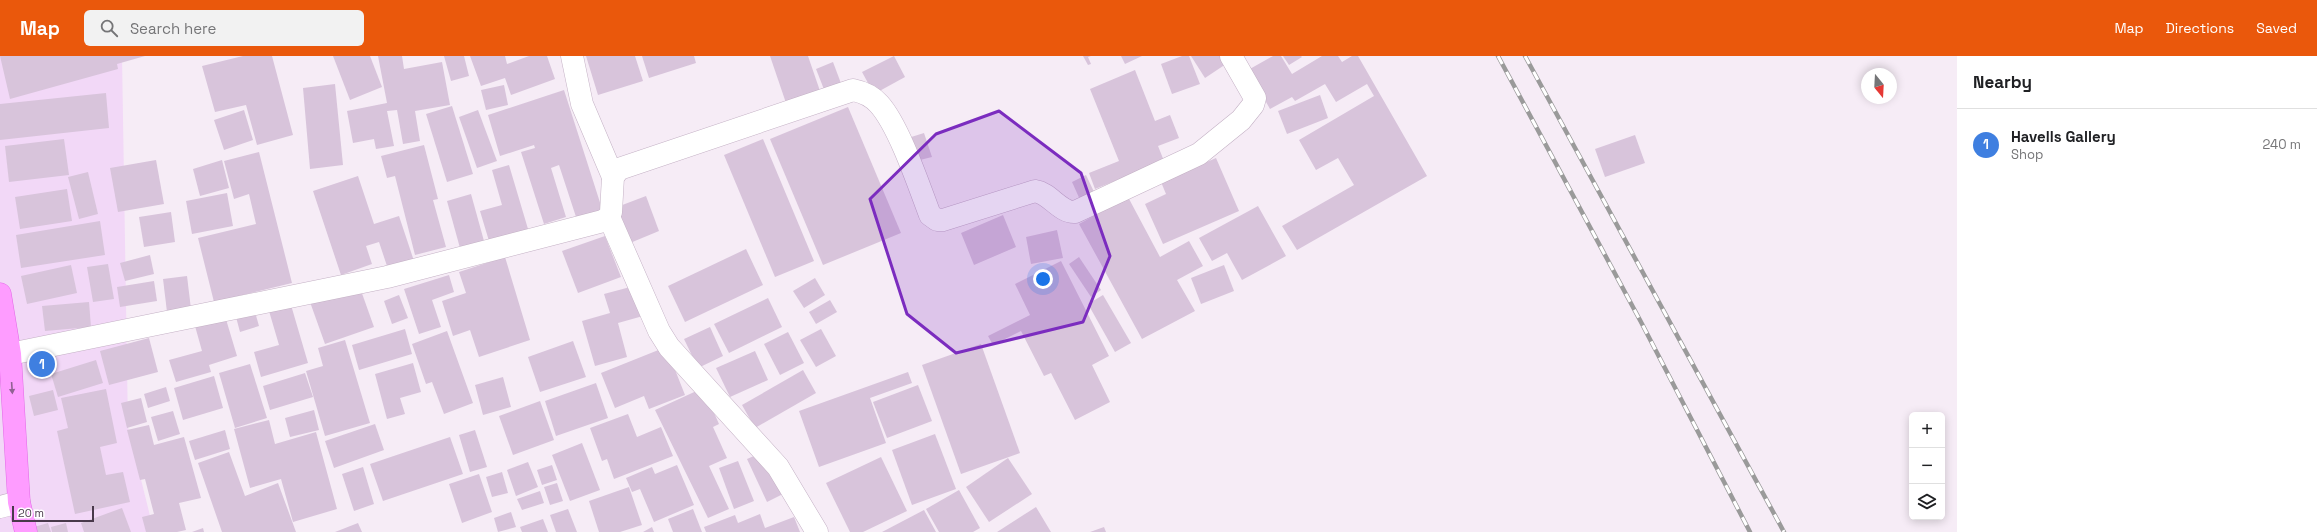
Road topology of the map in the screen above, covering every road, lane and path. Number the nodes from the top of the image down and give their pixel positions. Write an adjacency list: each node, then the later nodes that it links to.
1 (572, 56): 3 (street)
2 (1231, 56): 3 (street)
3 (613, 177): 4 (street)
4 (609, 217): 6 (street); 9 (street)
5 (0, 294): 6 (main road)
6 (10, 354): 7 (main road, one-way to 7)
7 (9, 504): 8 (main road)
8 (26, 532)
9 (817, 532)

